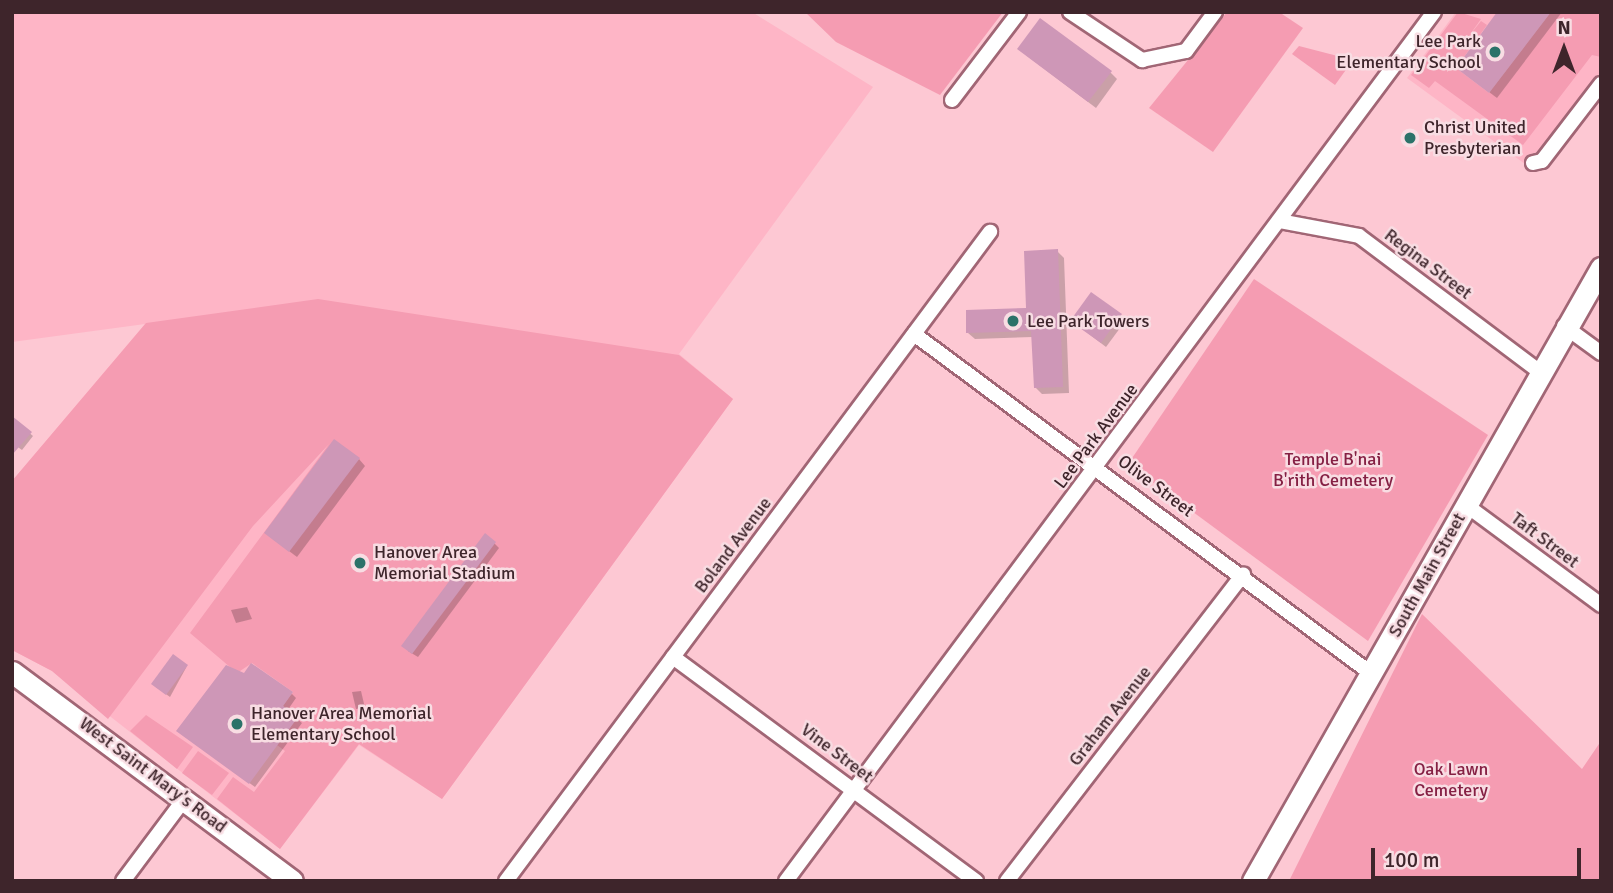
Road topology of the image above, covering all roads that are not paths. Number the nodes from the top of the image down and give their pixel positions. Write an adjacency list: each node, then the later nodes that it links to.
1 (1019, 12): 6 (street)
2 (1070, 12): 3 (street)
3 (1215, 12)
4 (1434, 12): 8 (street, Lee Park Avenue)
5 (1601, 84): 7 (street)
6 (952, 100)
7 (1533, 163)
8 (1279, 221): 14 (street, Regina Street); 15 (street, Lee Park Avenue)
9 (990, 232): 12 (street, Boland Avenue)
10 (1601, 268): 11 (main road, South Main Street)
11 (1564, 326): 13 (street); 14 (main road, South Main Street)
12 (914, 334): 15 (street, Olive Street); 19 (street, Boland Avenue)
13 (1601, 353)
14 (1539, 371): 16 (main road, South Main Street)
15 (1097, 466): 17 (street, Olive Street); 22 (street, Lee Park Avenue)
16 (1466, 505): 18 (street, Taft Street); 21 (main road, South Main Street)
17 (1243, 574): 21 (street, Olive Street); 29 (street, Graham Avenue)
18 (1601, 605)
19 (673, 657): 22 (street, Vine Street); 26 (street, Boland Avenue)
20 (12, 672): 23 (main road, West Saint Mary's Road)
21 (1372, 674): 30 (main road, South Main Street)
22 (854, 790): 27 (street, Lee Park Avenue); 28 (street, Vine Street)
23 (185, 798): 24 (street); 25 (main road, West Saint Mary's Road)
24 (123, 881)
25 (292, 881)
26 (506, 881)
27 (786, 881)
28 (976, 881)
29 (1007, 881)
30 (1253, 881)

